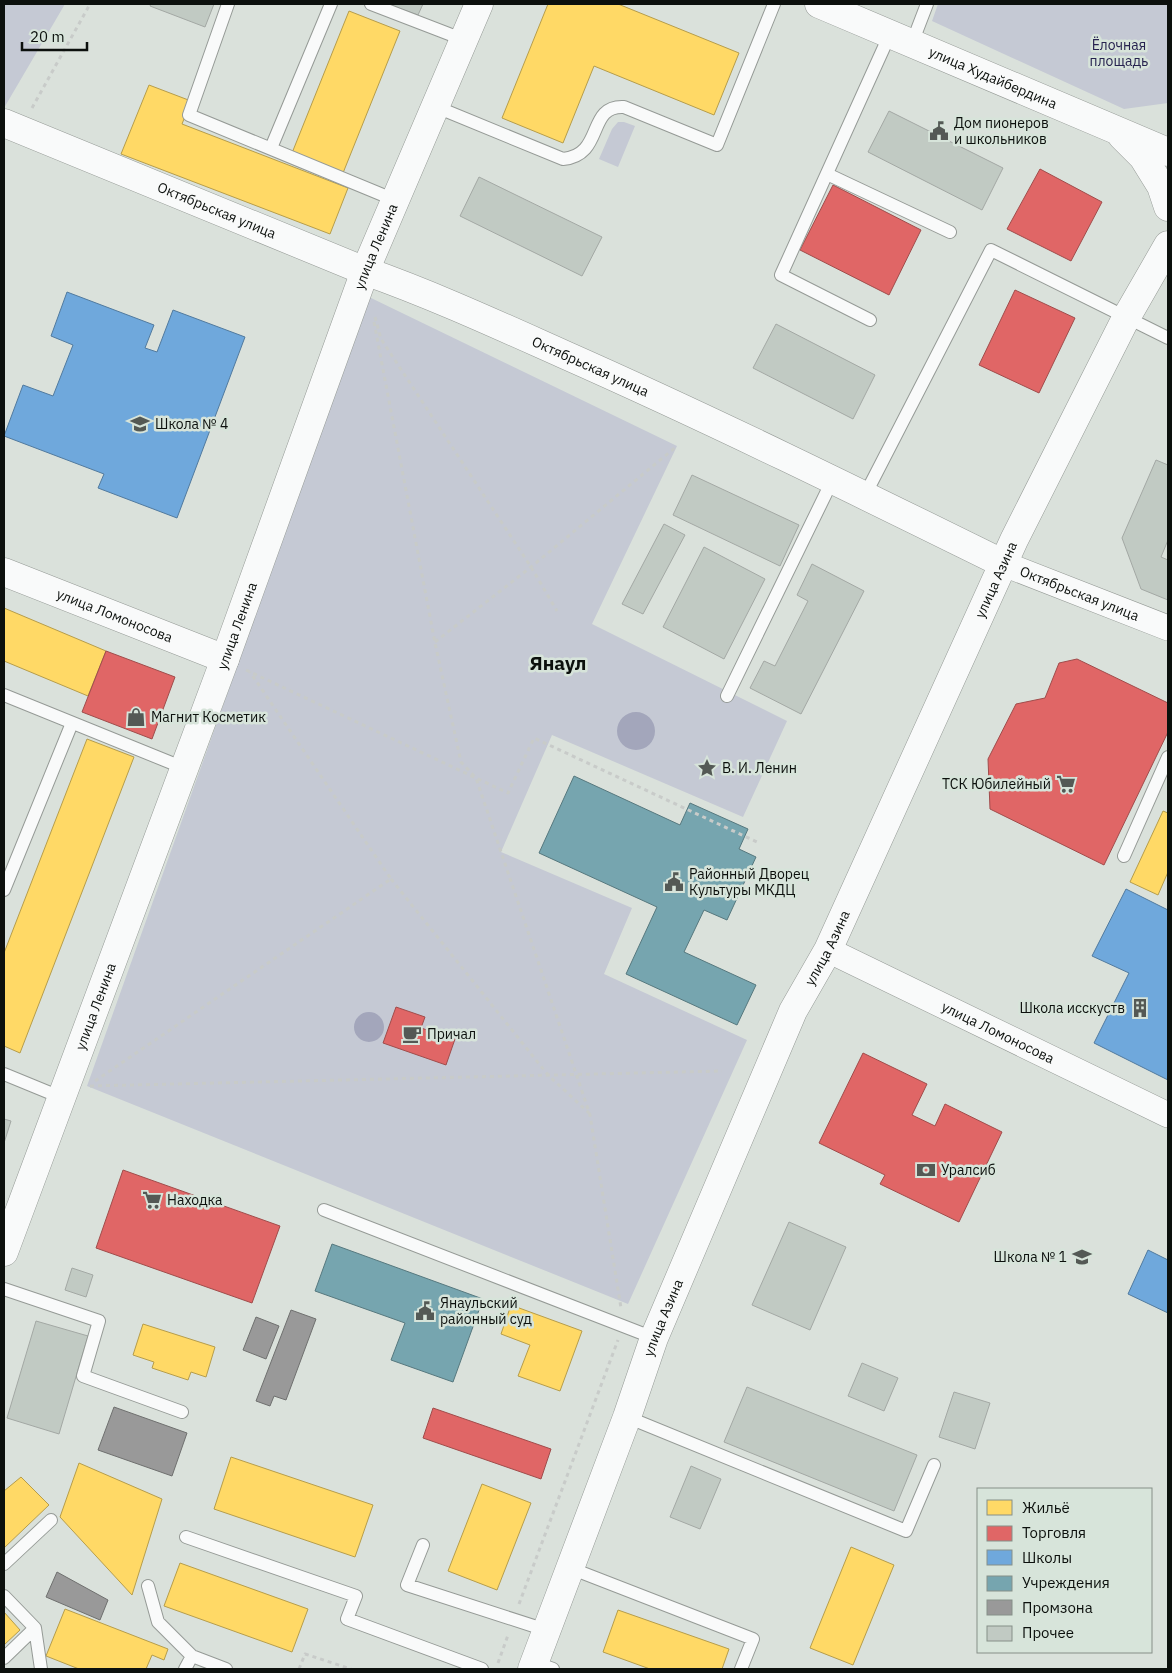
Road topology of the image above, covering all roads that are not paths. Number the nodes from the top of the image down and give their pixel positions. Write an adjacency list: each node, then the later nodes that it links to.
1 (228, 4): 14 (lane)
2 (331, 4): 14 (lane)
3 (371, 4): 9 (lane)
4 (479, 4): 9 (street, улица Ленина)
5 (774, 4): 10 (lane)
6 (818, 4): 8 (street, улица Худайбердина)
7 (927, 4): 8 (lane)
8 (901, 38): 12 (street, улица Худайбердина); 16 (lane)
9 (462, 39): 10 (street, улица Ленина)
10 (434, 106): 17 (street, улица Ленина)
11 (12, 127): 21 (street, Октябрьская улица)
12 (1116, 130): 13 (street); 15 (street, улица Худайбердина); 18 (street)
13 (1168, 131)
14 (271, 148): 17 (lane)
15 (1168, 152)
16 (826, 174): 19 (lane); 23 (lane)
17 (395, 200): 21 (street, улица Ленина)
18 (1168, 207): 20 (street)
19 (950, 232)
20 (1165, 256): 22 (street, улица Азина)
21 (365, 271): 25 (street, Октябрьская улица); 30 (street, улица Ленина)
22 (1126, 318): 24 (lane); 26 (lane); 27 (street, улица Азина)
23 (870, 320)
24 (1168, 338)
25 (833, 479): 26 (street, Октябрьская улица); 32 (lane)
26 (865, 495): 27 (street, Октябрьская улица)
27 (1004, 564): 29 (street, Октябрьская улица); 38 (street, улица Азина)
28 (4, 572): 30 (street, улица Ломоносова)
29 (1168, 628)
30 (225, 659): 35 (street, улица Ленина)
31 (4, 695): 33 (lane)
32 (727, 696)
33 (72, 723): 35 (lane); 37 (lane)
34 (1168, 757): 36 (lane)
35 (184, 768): 40 (street, улица Ленина)
36 (1124, 856)
37 (4, 890)
38 (828, 950): 41 (street, улица Ломоносова); 45 (street, улица Азина)
39 (4, 1074): 40 (lane)
40 (60, 1097): 43 (street, улица Ленина)
41 (1168, 1115)
42 (324, 1210): 45 (lane)
43 (4, 1252)
44 (4, 1289): 46 (lane)
45 (654, 1338): 47 (street, улица Азина)
46 (182, 1412)
47 (627, 1417): 48 (lane); 53 (street, улица Азина)
48 (934, 1465)
49 (51, 1520): 52 (lane)
50 (186, 1537): 64 (lane)
51 (423, 1545): 57 (lane)
52 (4, 1564)
53 (570, 1568): 57 (street, улица Азина); 65 (lane)
54 (148, 1586): 58 (lane)
55 (4, 1596): 56 (lane)
56 (35, 1628): 59 (lane); 61 (lane)
57 (546, 1630): 60 (street, улица Азина)
58 (192, 1656): 62 (lane); 63 (lane)
59 (4, 1658)
60 (540, 1667)
61 (41, 1669)
62 (185, 1669)
63 (226, 1669)
64 (482, 1669)
65 (741, 1669)

